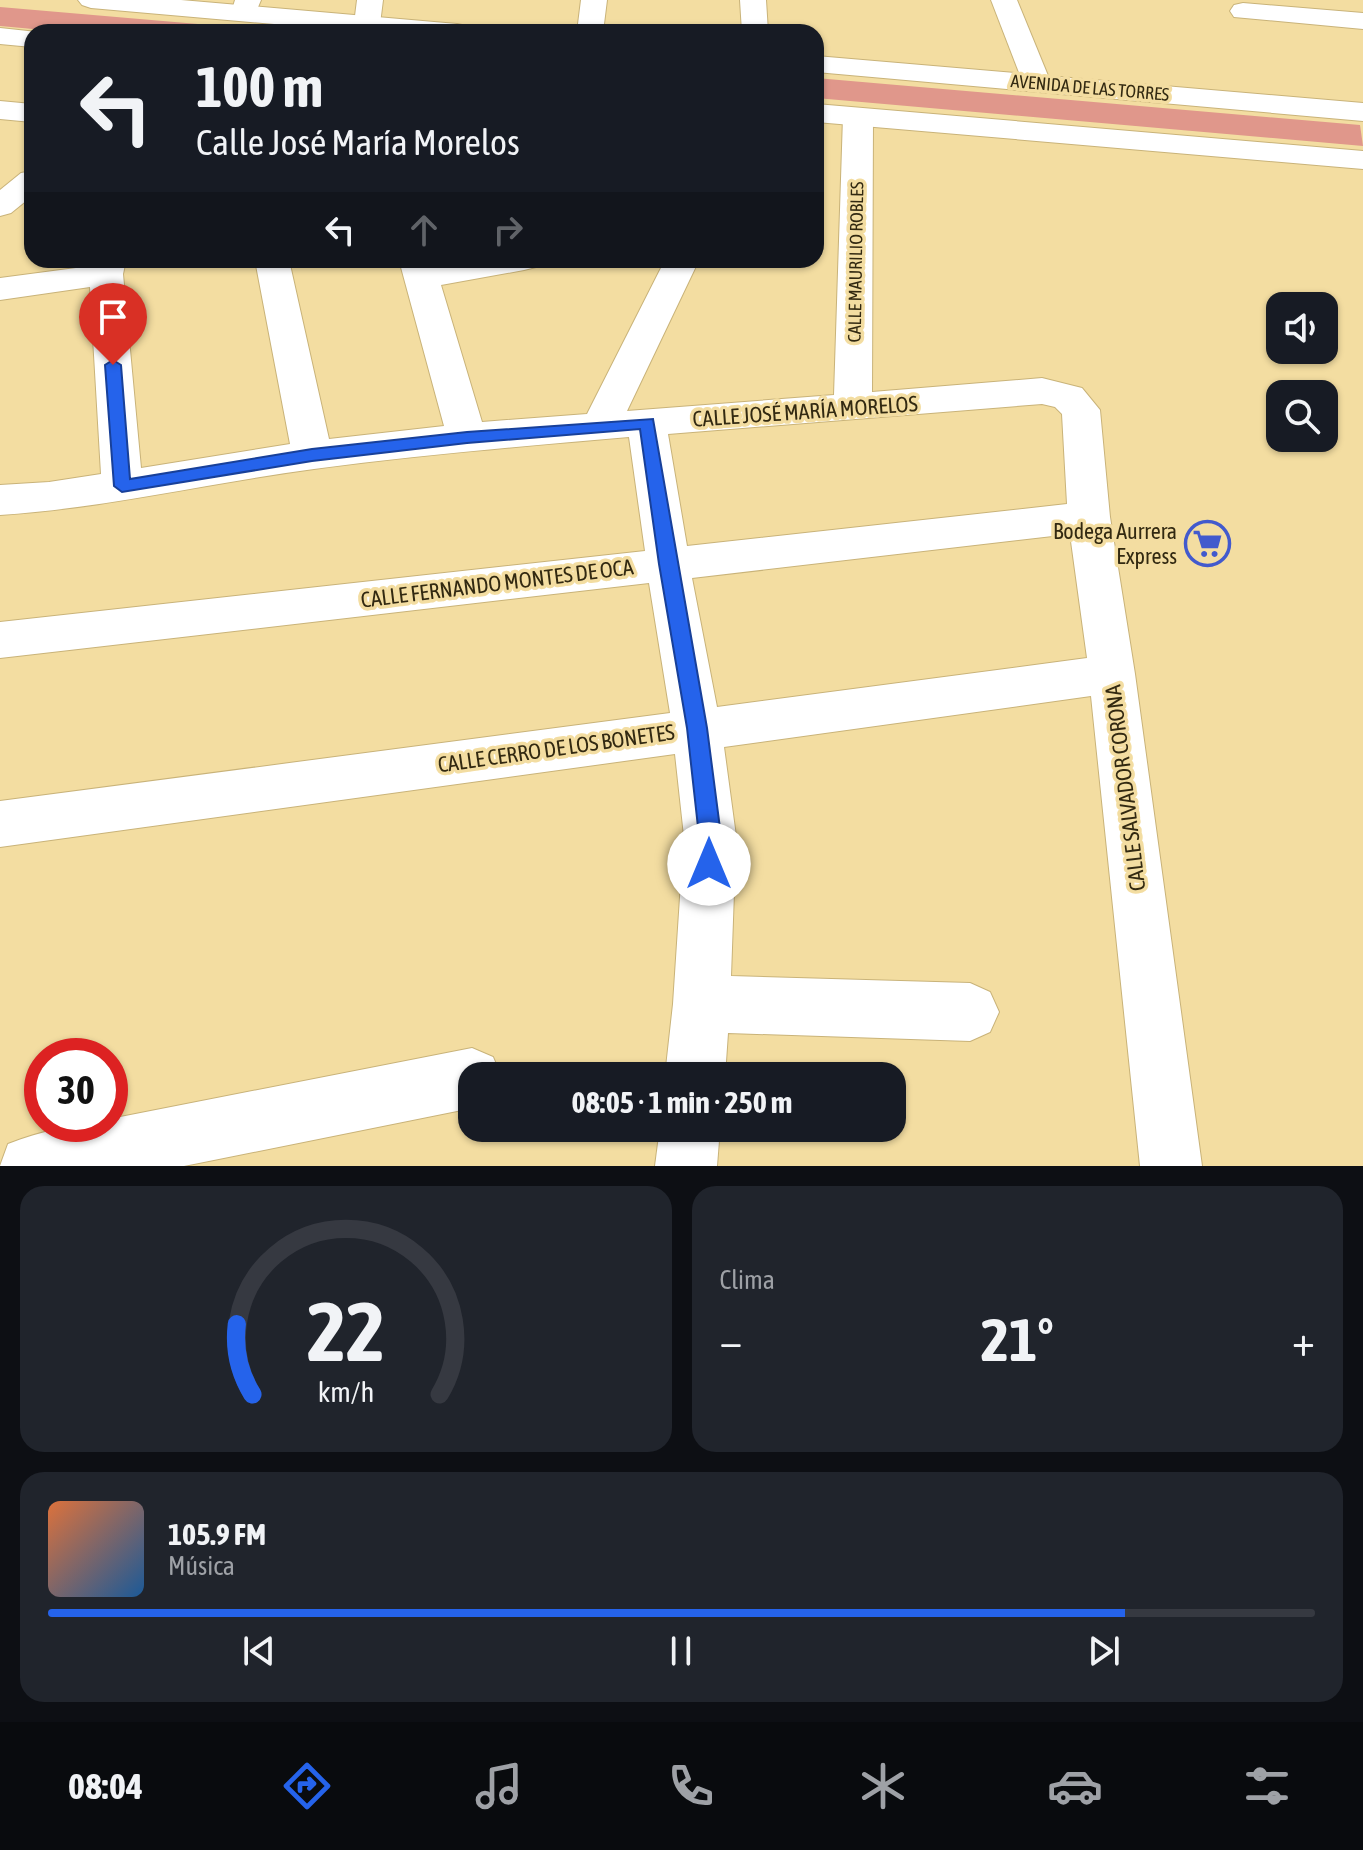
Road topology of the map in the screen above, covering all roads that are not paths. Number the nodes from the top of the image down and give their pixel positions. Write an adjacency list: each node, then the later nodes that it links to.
1 (91, 0): 5 (street)
2 (594, 0): 11 (street)
3 (753, 0): 12 (street)
4 (1004, 0): 16 (street)
5 (128, 2): 6 (street)
6 (246, 6): 8 (street)
7 (1243, 11): 9 (street)
8 (368, 12): 10 (street)
9 (1363, 21)
10 (421, 24)
11 (591, 24)
12 (754, 24)
13 (0, 36): 14 (street)
14 (24, 38)
15 (824, 65): 16 (street, AVENIDA DE LAS TORRES)
16 (1037, 83): 17 (street, AVENIDA DE LAS TORRES)
17 (1299, 107): 20 (street, AVENIDA DE LAS TORRES); 23 (street)
18 (0, 110): 19 (street)
19 (24, 112)
20 (1363, 112)
21 (824, 114): 22 (street)
22 (858, 117): 23 (street); 35 (street, CALLE MAURILIO ROBLES)
23 (1308, 155): 24 (street)
24 (1363, 160)
25 (0, 173): 26 (street)
26 (24, 178)
27 (24, 186): 28 (street)
28 (0, 206)
29 (103, 268): 34 (street)
30 (108, 268): 40 (street)
31 (274, 268): 39 (street)
32 (679, 268): 37 (street)
33 (418, 269): 38 (street)
34 (0, 289)
35 (853, 407): 36 (street, CALLE JOSÉ MARÍA MORELOS); 37 (street, CALLE JOSÉ MARÍA MORELOS)
36 (1081, 410): 42 (street, CALLE SALVADOR CORONA)
37 (624, 425): 38 (street, CALLE JOSÉ MARÍA MORELOS); 43 (street)
38 (467, 437): 39 (street, CALLE JOSÉ MARÍA MORELOS)
39 (312, 455): 40 (street, CALLE JOSÉ MARÍA MORELOS)
40 (122, 486): 41 (street, CALLE JOSÉ MARÍA MORELOS)
41 (0, 500)
42 (1089, 517): 43 (street, CALLE FERNANDO MONTES DE OCA); 45 (street, CALLE SALVADOR CORONA)
43 (668, 564): 44 (street, CALLE FERNANDO MONTES DE OCA); 46 (street)
44 (0, 640)
45 (1112, 674): 46 (street, CALLE CERRO DE LOS BONETES); 55 (street, CALLE SALVADOR CORONA)
46 (697, 728): 47 (street, CALLE CERRO DE LOS BONETES); 48 (street)
47 (0, 824)
48 (702, 1004): 49 (street); 50 (street)
49 (970, 1012)
50 (696, 1062)
51 (458, 1081): 53 (street)
52 (689, 1142): 54 (street)
53 (30, 1166)
54 (686, 1166)
55 (1171, 1166)

